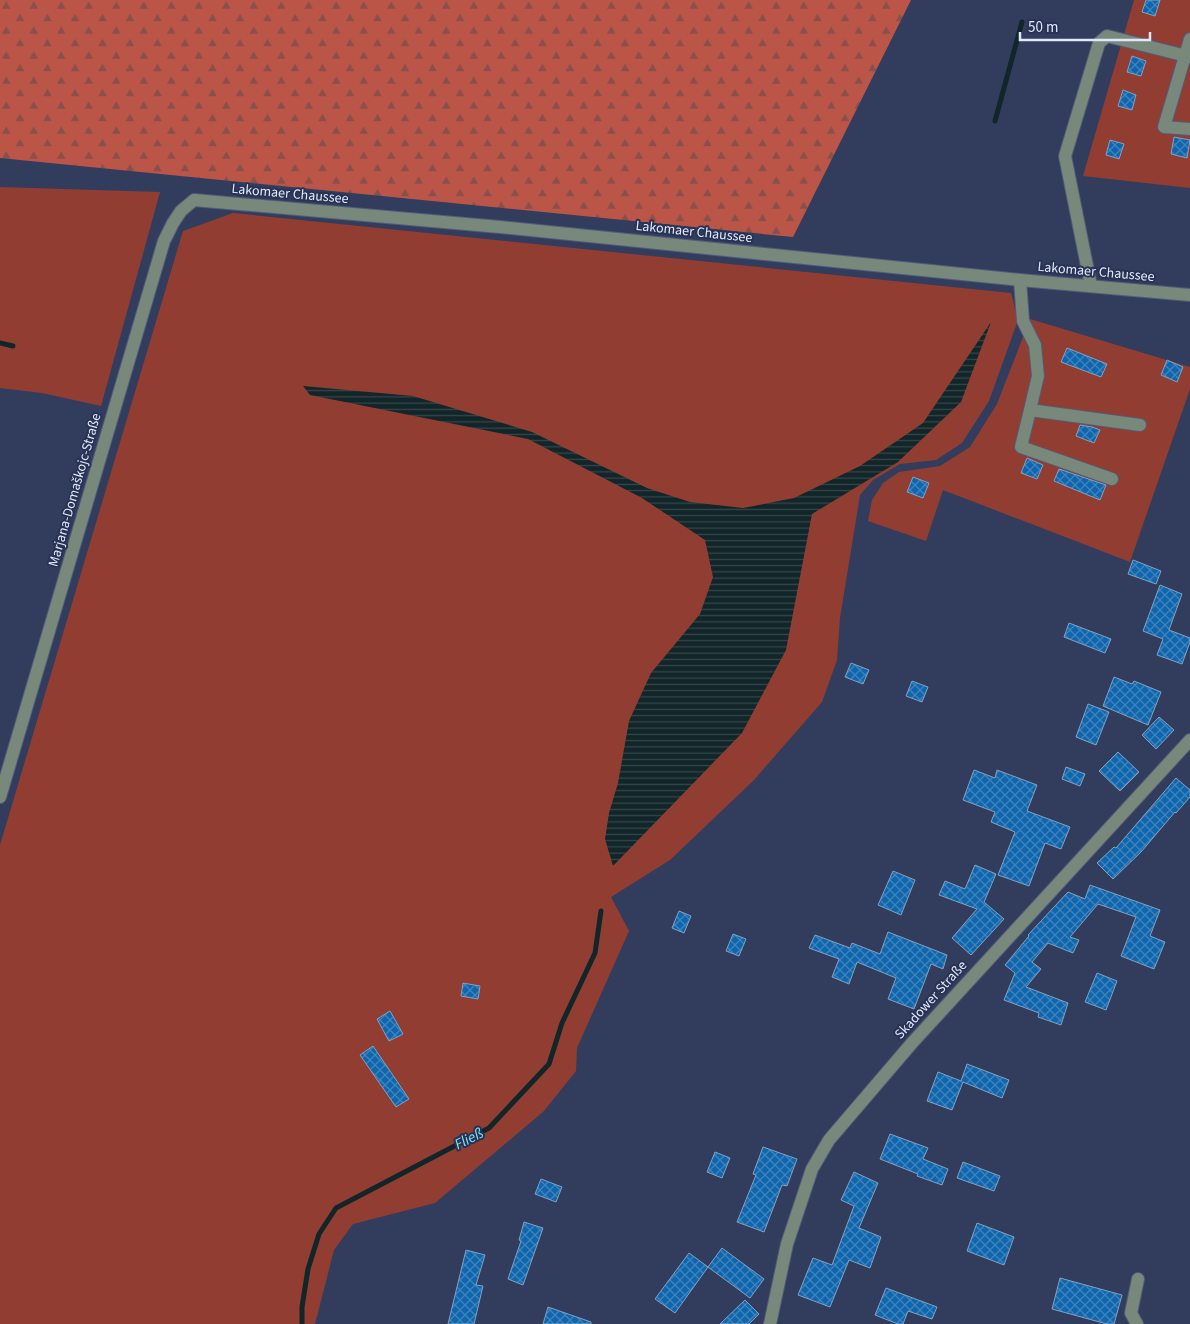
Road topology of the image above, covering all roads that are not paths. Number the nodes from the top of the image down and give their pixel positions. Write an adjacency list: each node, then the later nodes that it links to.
1 (1190, 39): 2 (street)
2 (1188, 56): 3 (street); 6 (street)
3 (1190, 129)
4 (194, 200): 5 (street, Lakomaer Chaussee); 12 (street, Marjana-Domaškojc-Straße)
5 (1020, 280): 6 (street, Lakomaer Chaussee); 8 (street)
6 (1092, 286): 7 (street, Lakomaer Chaussee)
7 (1190, 295)
8 (1030, 410): 9 (street); 10 (street)
9 (1140, 425)
10 (1112, 479)
11 (1190, 740): 14 (street, Skadower Straße)
12 (0, 797)
13 (1138, 1279): 15 (street)
14 (770, 1324)
15 (1137, 1324)

